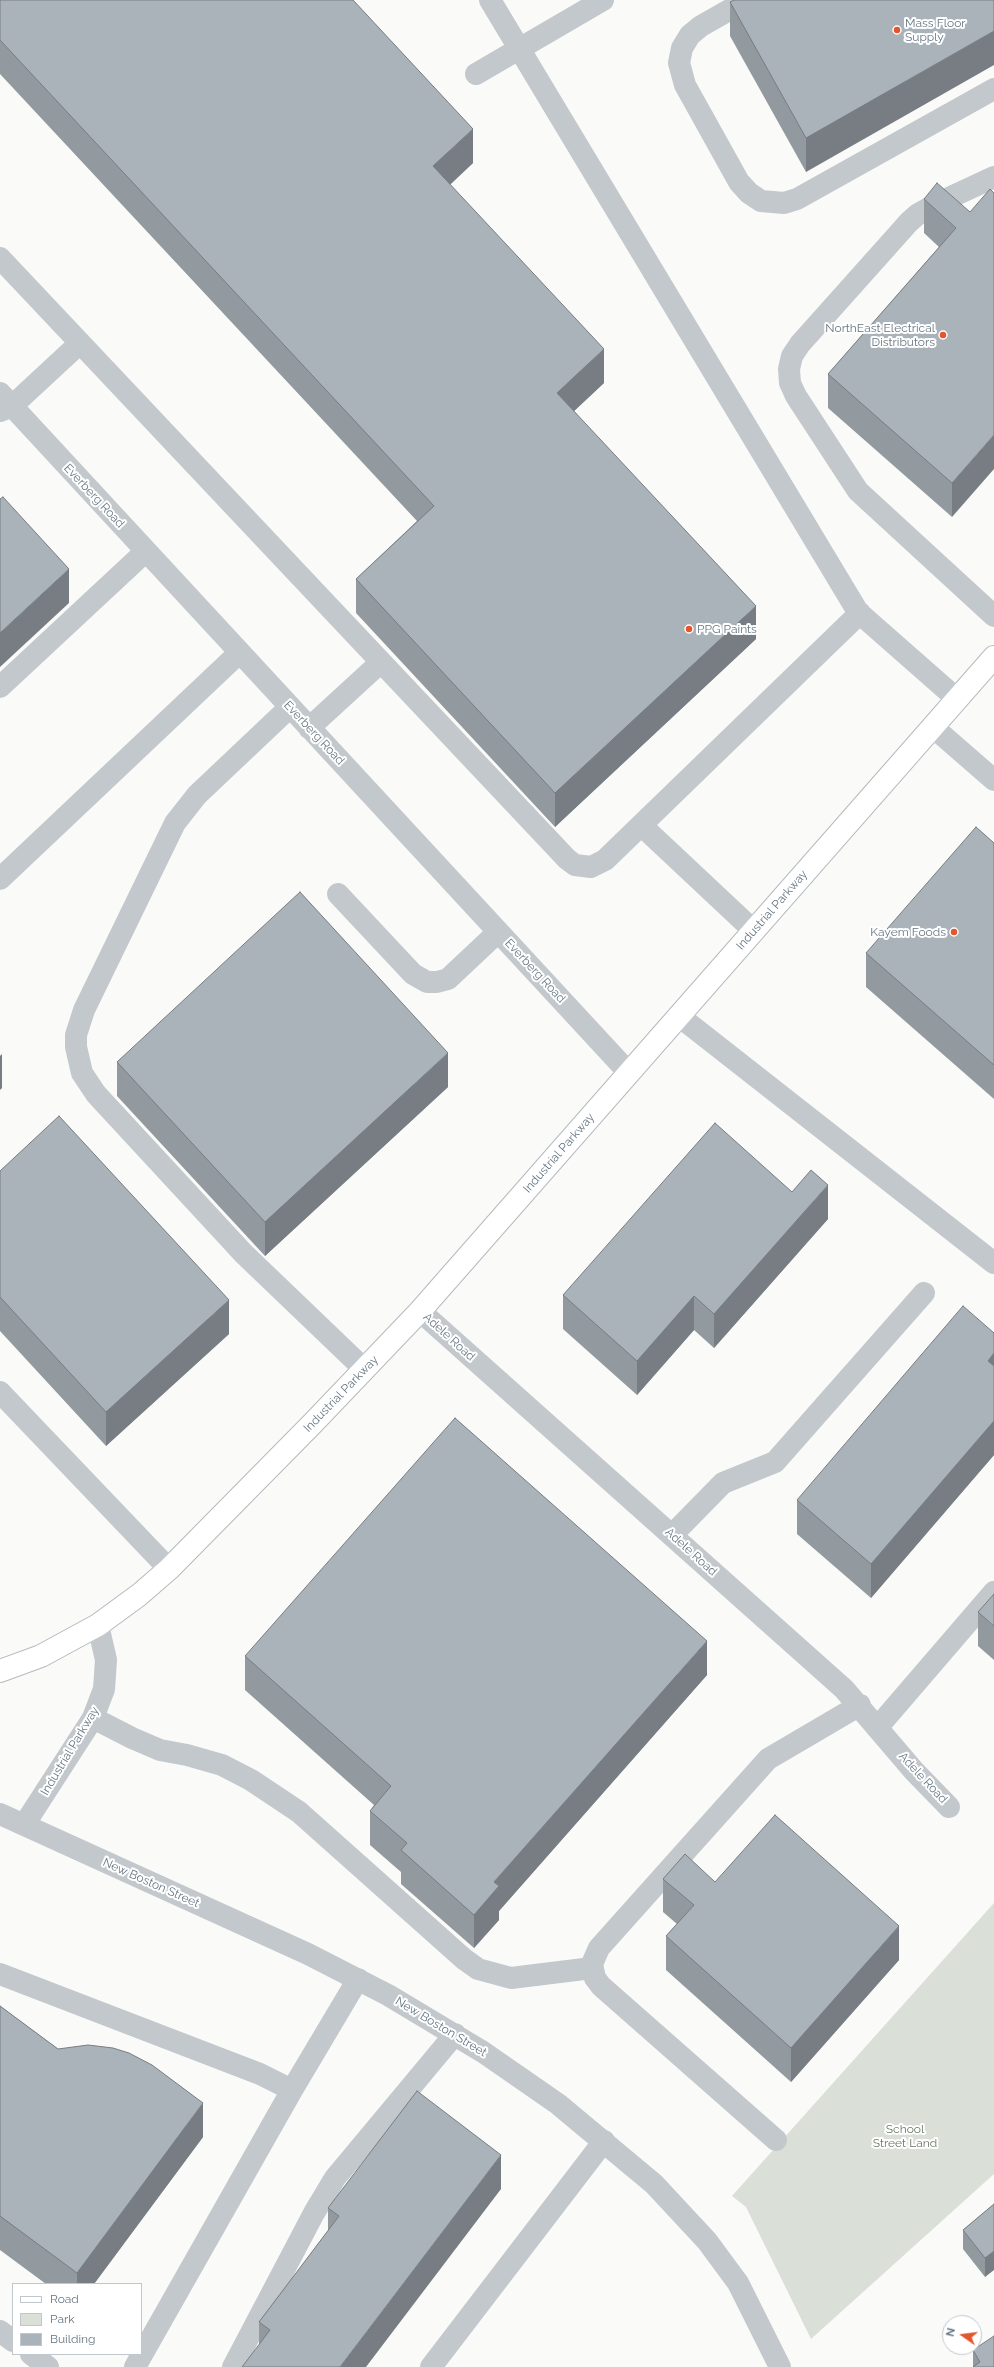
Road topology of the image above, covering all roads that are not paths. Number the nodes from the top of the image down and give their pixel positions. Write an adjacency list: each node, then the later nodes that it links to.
1 (490, 0): 4 (street)
2 (603, 0): 4 (street)
3 (747, 0): 6 (street)
4 (519, 49): 5 (street); 12 (street)
5 (476, 74)
6 (994, 89)
7 (994, 177): 13 (street)
8 (0, 258): 9 (street)
9 (80, 343): 10 (street); 16 (street)
10 (4, 403): 11 (street, Everberg Road)
11 (145, 552): 14 (street, Everberg Road); 17 (street)
12 (860, 613): 18 (street); 23 (street)
13 (994, 616)
14 (240, 653): 19 (street, Everberg Road); 24 (street)
15 (994, 657): 18 (main road, Industrial Parkway)
16 (381, 662): 21 (street); 23 (street)
17 (0, 687)
18 (957, 699): 20 (main road, Industrial Parkway)
19 (290, 707): 21 (street, Everberg Road); 33 (street)
20 (933, 727): 22 (street); 26 (main road, Industrial Parkway)
21 (309, 728): 27 (street, Everberg Road)
22 (994, 780)
23 (641, 825): 26 (street)
24 (0, 879)
25 (338, 894): 27 (street)
26 (754, 931): 28 (main road, Industrial Parkway)
27 (498, 932): 29 (street, Everberg Road)
28 (679, 1016): 29 (main road, Industrial Parkway); 30 (street)
29 (630, 1073): 32 (main road, Industrial Parkway)
30 (994, 1263)
31 (924, 1293): 35 (street)
32 (420, 1311): 33 (main road, Industrial Parkway); 35 (street, Adele Road)
33 (364, 1370): 36 (main road, Industrial Parkway)
34 (0, 1392): 36 (street)
35 (672, 1536): 40 (street, Adele Road)
36 (169, 1569): 38 (main road, Industrial Parkway)
37 (994, 1592): 42 (street)
38 (98, 1625): 39 (main road, Industrial Parkway); 41 (street, Industrial Parkway)
39 (0, 1671)
40 (860, 1705): 42 (street, Adele Road); 46 (street)
41 (93, 1718): 45 (street, Industrial Parkway); 46 (street)
42 (877, 1728): 43 (street, Adele Road)
43 (949, 1807)
44 (0, 1814): 45 (street, New Boston Street)
45 (24, 1825): 48 (street, New Boston Street)
46 (592, 1968): 51 (street)
47 (0, 1974): 50 (street)
48 (358, 1979): 49 (street, New Boston Street); 50 (street)
49 (455, 2034): 52 (street, New Boston Street); 60 (street)
50 (292, 2090): 55 (street)
51 (776, 2140)
52 (604, 2141): 61 (street); 62 (street, New Boston Street)
53 (0, 2331): 54 (street)
54 (12, 2340)
55 (142, 2353)
56 (32, 2355): 58 (street)
57 (141, 2355): 59 (street)
58 (48, 2367)
59 (134, 2367)
60 (233, 2367)
61 (431, 2367)
62 (780, 2367)

